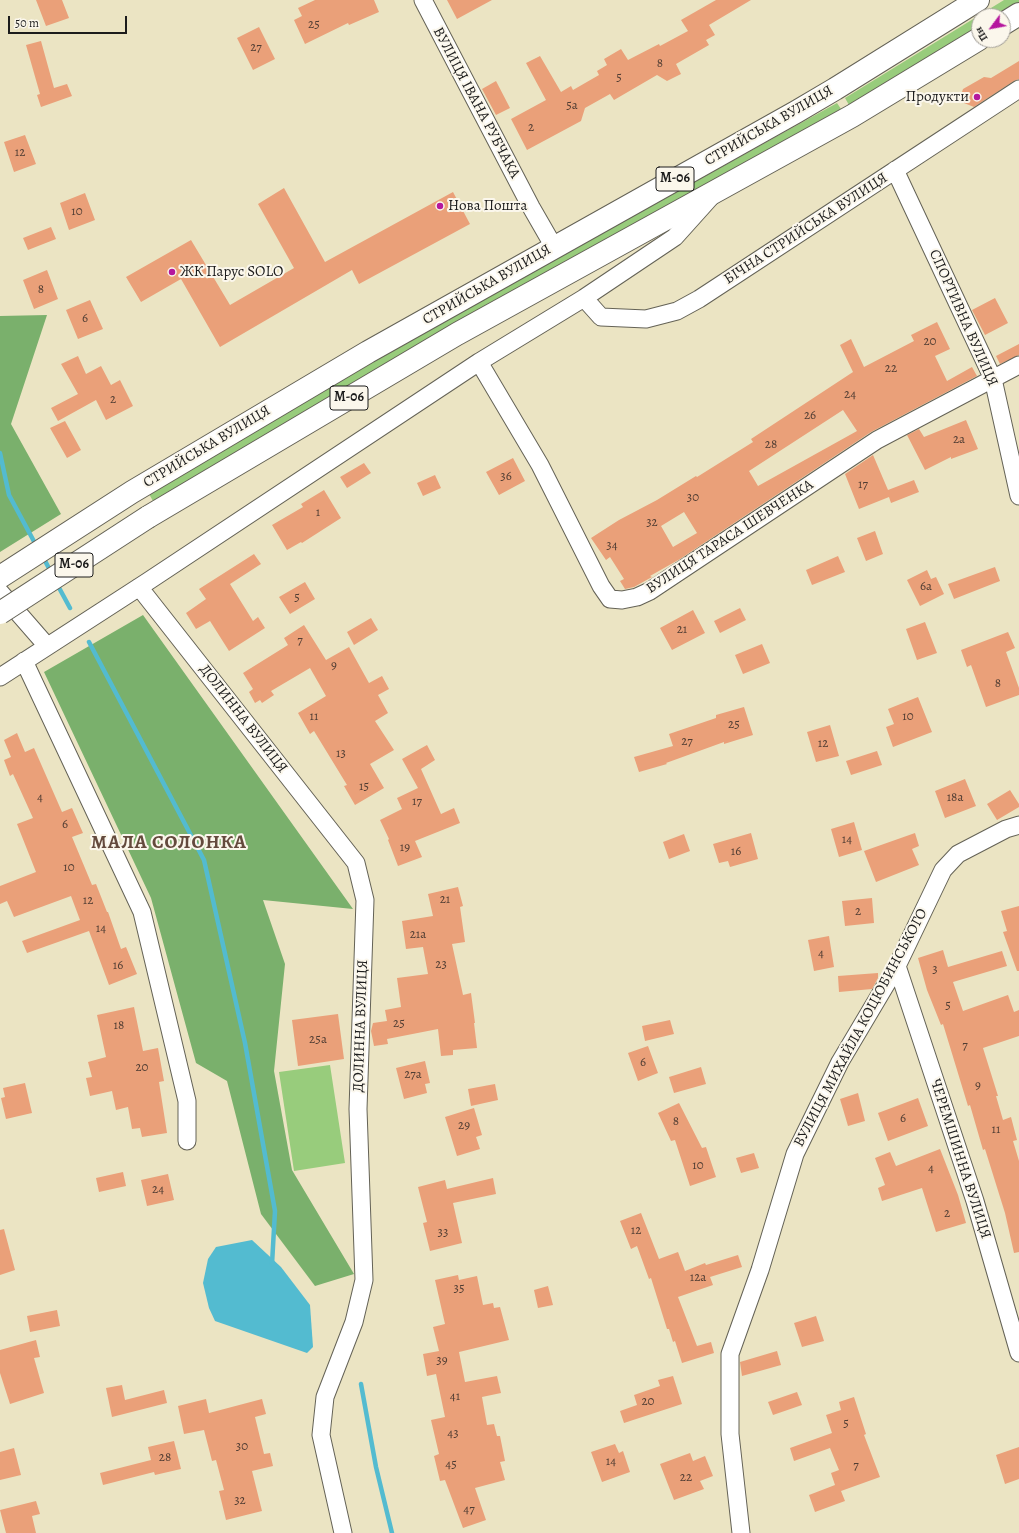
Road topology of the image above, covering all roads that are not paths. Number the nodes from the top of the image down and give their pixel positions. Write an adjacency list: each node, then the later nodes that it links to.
1 (423, 0): 7 (street, ВУЛИЦЯ ІВАНА РУБЧАКА)
2 (978, 0): 7 (highway, СТРИЙСЬКА ВУЛИЦЯ / М-06)
3 (971, 44): 6 (highway, СТРИЙСЬКА ВУЛИЦЯ / М-06)
4 (1019, 88): 5 (street, БІЧНА СТРИЙСЬКА ВУЛИЦЯ)
5 (896, 170): 8 (street, БІЧНА СТРИЙСЬКА ВУЛИЦЯ); 11 (street, СПОРТИВНА ВУЛИЦЯ)
6 (716, 191): 8 (street); 16 (highway, СТРИЙСЬКА ВУЛИЦЯ / М-06, bridge)
7 (554, 247): 13 (highway, СТРИЙСЬКА ВУЛИЦЯ / М-06)
8 (584, 298): 9 (street)
9 (479, 362): 11 (street, ВУЛИЦЯ ТАРАСА ШЕВЧЕНКА); 14 (street)
10 (1019, 365): 11 (street, ВУЛИЦЯ ТАРАСА ШЕВЧЕНКА)
11 (993, 379): 12 (street, СПОРТИВНА ВУЛИЦЯ)
12 (1019, 496)
13 (0, 577)
14 (139, 587): 17 (street); 24 (street, ДОЛИННА ВУЛИЦЯ)
15 (0, 592): 17 (street)
16 (0, 613)
17 (47, 646): 18 (street)
18 (24, 661): 19 (street); 22 (street)
19 (0, 677)
20 (1019, 825): 21 (street, ВУЛИЦЯ МИХАЙЛА КОЦЮБИНСЬКОГО)
21 (897, 966): 23 (street, ЧЕРЕМШИННА ВУЛИЦЯ); 25 (street, ВУЛИЦЯ МИХАЙЛА КОЦЮБИНСЬКОГО)
22 (187, 1141)
23 (1019, 1353)
24 (343, 1533)
25 (742, 1533)

